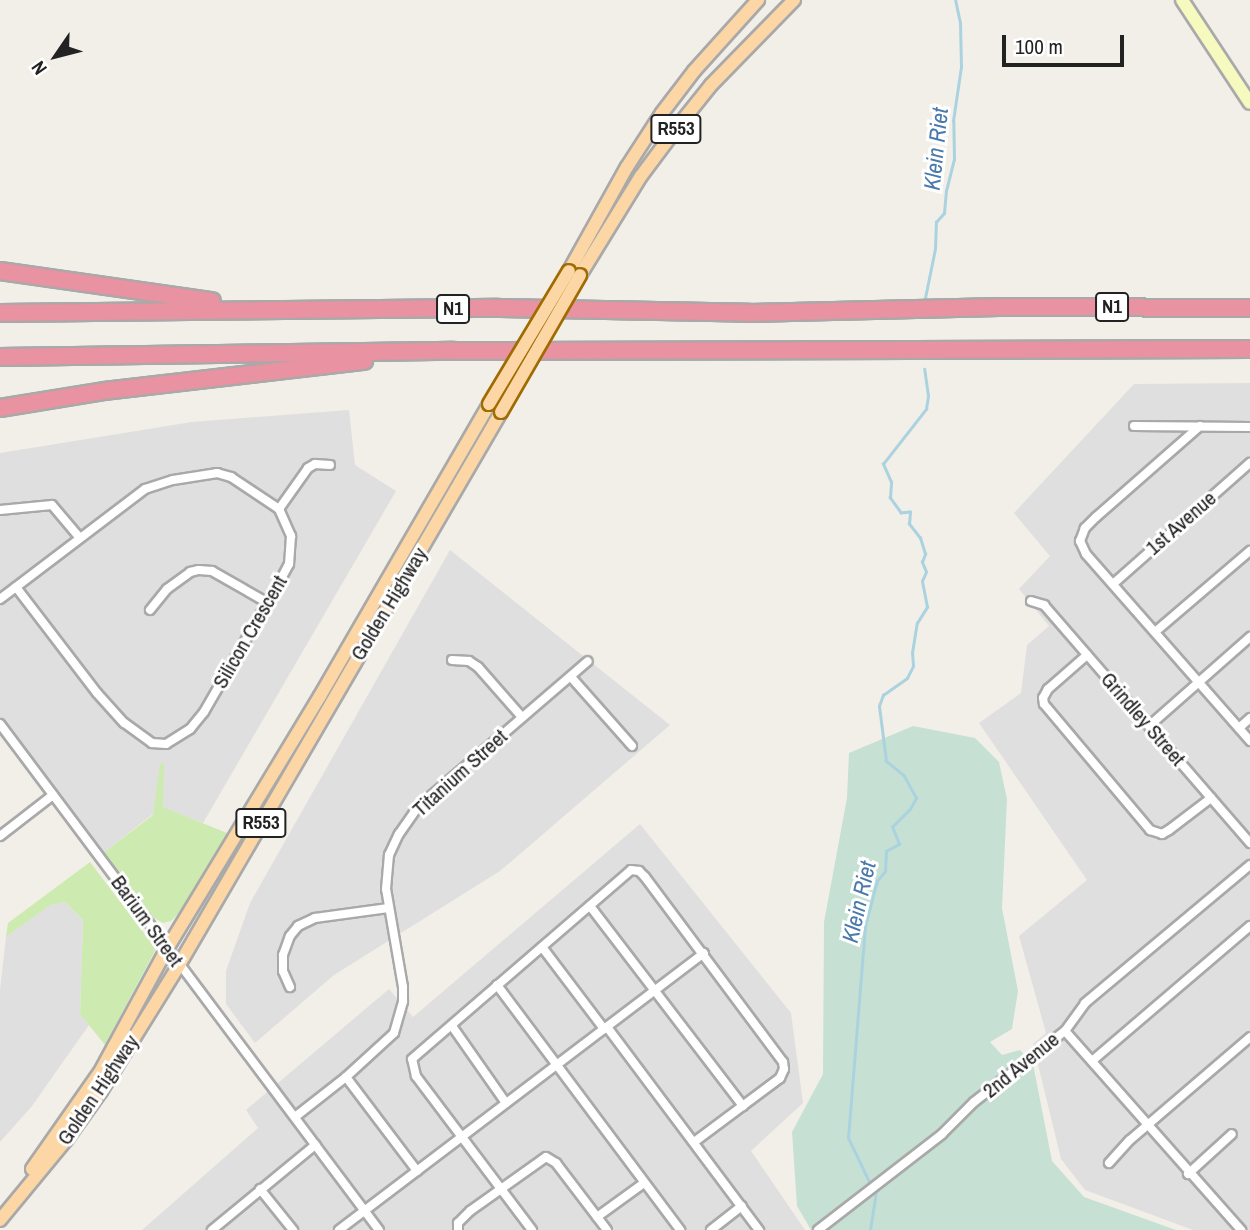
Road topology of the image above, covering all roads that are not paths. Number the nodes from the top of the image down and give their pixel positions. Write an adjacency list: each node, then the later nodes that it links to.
1 (758, 0): 6 (main road, Golden Highway / R553)
2 (794, 0): 6 (main road, Golden Highway / R553)
3 (1182, 0): 4 (street)
4 (1250, 103)
5 (0, 271): 8 (highway)
6 (575, 273): 51 (main road, Golden Highway / R553, bridge); 54 (main road, Golden Highway / R553, bridge)
7 (1250, 308): 8 (highway, N1)
8 (440, 309): 9 (highway, N1)
9 (0, 313)
10 (1250, 349): 11 (highway, N1)
11 (454, 351): 12 (highway, N1); 13 (highway)
12 (0, 357)
13 (0, 408)
14 (1134, 426): 15 (street)
15 (1200, 426): 16 (street); 23 (street)
16 (1250, 427)
17 (1250, 463): 23 (street, 1st Avenue)
18 (330, 465): 19 (street)
19 (279, 509): 21 (street); 27 (street, Silicon Crescent)
20 (0, 510): 21 (street)
21 (80, 538): 24 (street)
22 (1250, 551): 29 (street)
23 (1113, 583): 29 (street)
24 (16, 587): 25 (street); 27 (street, Silicon Crescent)
25 (0, 599)
26 (1031, 601): 31 (street, Grindley Street)
27 (268, 603): 28 (street)
28 (150, 610)
29 (1155, 632): 35 (street)
30 (1250, 637): 35 (street)
31 (1087, 655): 39 (street, Grindley Street); 44 (street)
32 (452, 660): 36 (street)
33 (588, 661): 34 (street, Titanium Street)
34 (571, 677): 36 (street, Titanium Street); 42 (street)
35 (1199, 682): 39 (street); 40 (street)
36 (522, 717): 49 (street, Titanium Street)
37 (1250, 718): 40 (street)
38 (0, 724): 43 (street, Barium Street)
39 (1149, 726): 44 (street, Grindley Street)
40 (1239, 728): 41 (street)
41 (1250, 741)
42 (632, 746)
43 (52, 795): 45 (street); 51 (street, Barium Street)
44 (1211, 797): 46 (street, Grindley Street)
45 (0, 836)
46 (1250, 843)
47 (1250, 865): 60 (street, 2nd Avenue)
48 (590, 906): 52 (street); 53 (street); 57 (street)
49 (388, 908): 56 (street); 64 (street, Titanium Street)
50 (1250, 926): 62 (street)
51 (168, 947): 54 (street, Barium Street); 80 (main road, Golden Highway / R553)
52 (542, 947): 55 (street); 59 (street)
53 (704, 953): 57 (street); 66 (street)
54 (179, 965): 67 (street, Barium Street); 83 (main road, Golden Highway / R553)
55 (498, 985): 58 (street); 63 (street)
56 (290, 987)
57 (656, 990): 59 (street); 66 (street)
58 (452, 1026): 65 (street); 70 (street)
59 (606, 1028): 63 (street); 71 (street)
60 (1065, 1031): 62 (street); 94 (street, 2nd Avenue)
61 (1250, 1037): 68 (street)
62 (1092, 1061): 68 (street)
63 (556, 1066): 65 (street); 76 (street)
64 (346, 1077): 67 (street, Titanium Street); 74 (street)
65 (506, 1103): 70 (street)
66 (743, 1106): 71 (street)
67 (295, 1117): 72 (street, Barium Street)
68 (1148, 1126): 73 (street); 75 (street)
69 (1232, 1134): 75 (street)
70 (463, 1136): 74 (street); 77 (street)
71 (694, 1142): 79 (street)
72 (315, 1144): 78 (street); 81 (street, Barium Street)
73 (1109, 1163)
74 (417, 1171): 81 (street)
75 (1188, 1174): 95 (street)
76 (644, 1183): 82 (street); 91 (street)
77 (501, 1188): 82 (street); 88 (street); 89 (street)
78 (260, 1189): 84 (street); 85 (street)
79 (742, 1206): 92 (street); 93 (street)
80 (0, 1207)
81 (364, 1211): 86 (street); 87 (street, Barium Street)
82 (597, 1217): 90 (street)
83 (0, 1220)
84 (212, 1230)
85 (293, 1230)
86 (339, 1230)
87 (379, 1230)
88 (458, 1230)
89 (532, 1230)
90 (607, 1230)
91 (680, 1230)
92 (712, 1230)
93 (758, 1230)
94 (818, 1230)
95 (1241, 1230)

